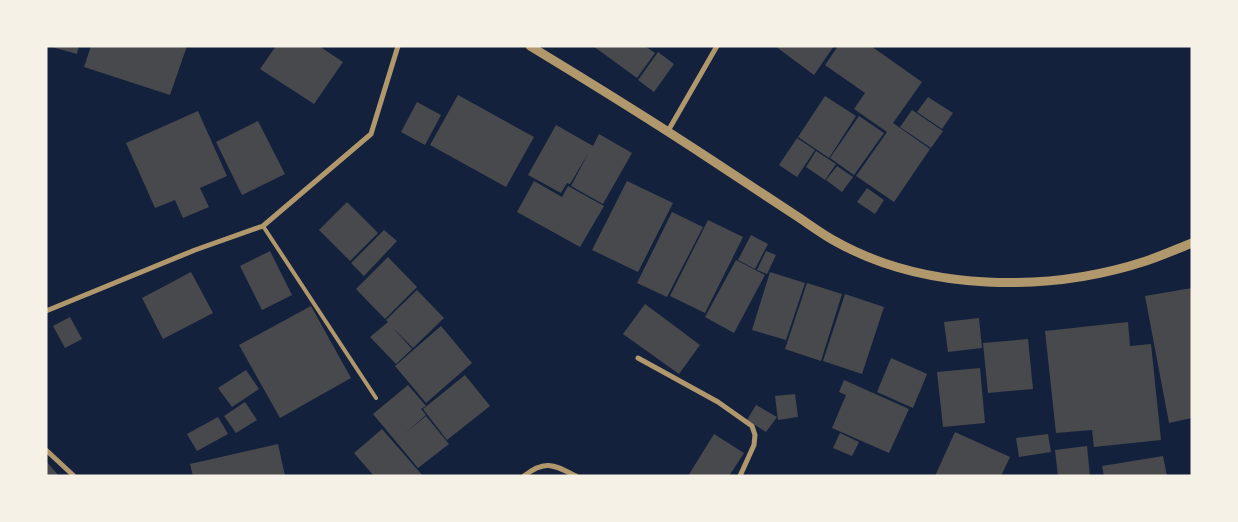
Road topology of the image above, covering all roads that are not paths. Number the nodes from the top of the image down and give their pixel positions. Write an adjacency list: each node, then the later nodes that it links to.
1 (398, 46): 5 (street)
2 (530, 46): 4 (street)
3 (717, 46): 4 (street)
4 (668, 131): 6 (street)
5 (263, 226): 7 (street); 9 (lane)
6 (1192, 243)
7 (46, 311)
8 (638, 358): 14 (street)
9 (376, 398)
10 (46, 450): 11 (street)
11 (74, 476)
12 (524, 476): 13 (street)
13 (576, 476)
14 (740, 476)

